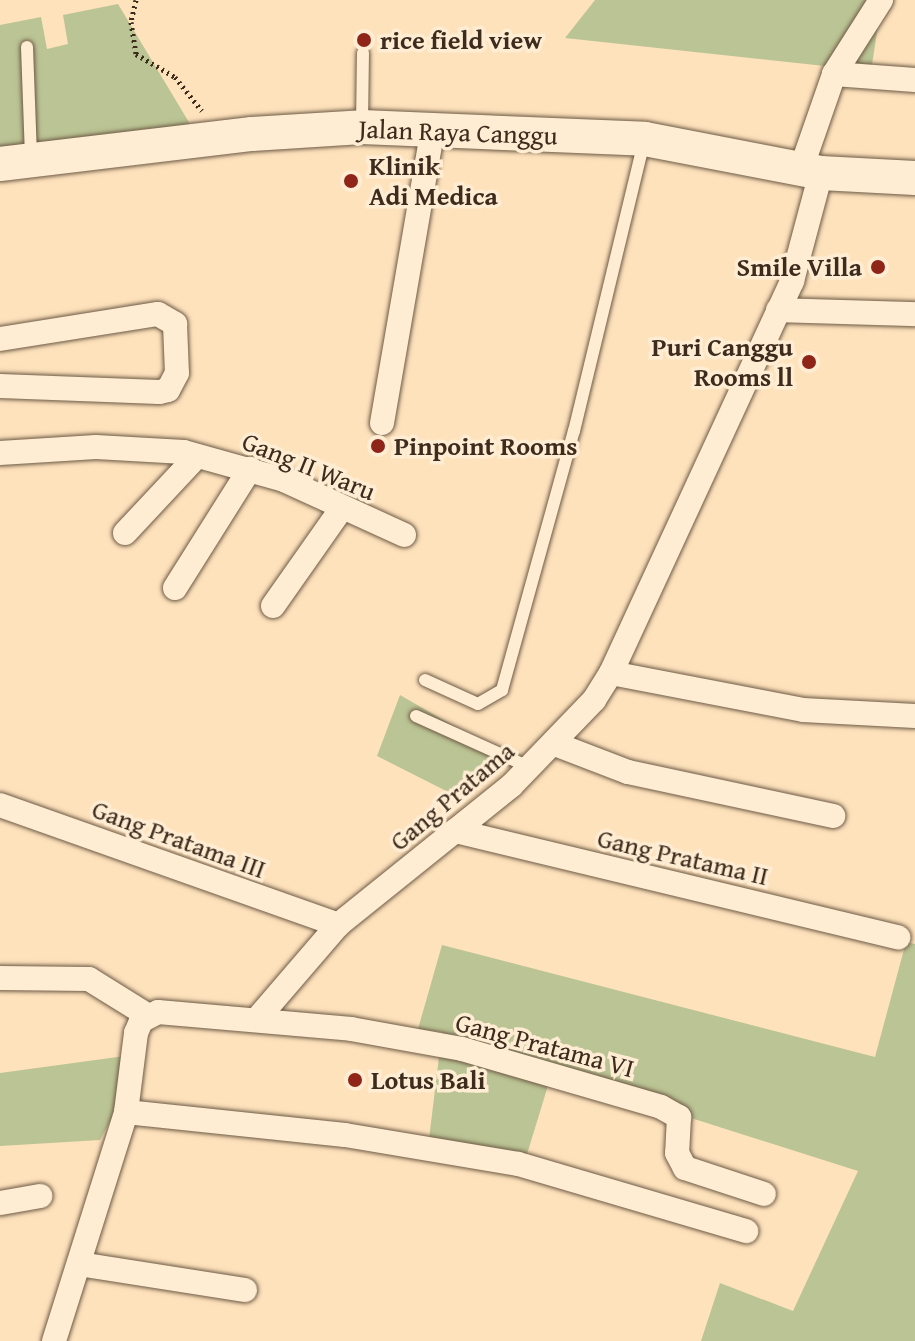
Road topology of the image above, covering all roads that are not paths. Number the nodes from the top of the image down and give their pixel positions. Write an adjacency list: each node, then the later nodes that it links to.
1 (881, 0): 4 (street, Gang Pratama)
2 (27, 47): 9 (lane)
3 (363, 53): 6 (lane)
4 (834, 74): 5 (street); 10 (street, Gang Pratama)
5 (915, 80)
6 (362, 127): 7 (main road, Jalan Raya Canggu); 9 (main road, Jalan Raya Canggu)
7 (433, 129): 8 (main road, Jalan Raya Canggu); 16 (street)
8 (645, 139): 10 (main road, Jalan Raya Canggu); 26 (lane)
9 (16, 162)
10 (811, 171): 11 (main road, Jalan Raya Canggu); 12 (street, Gang Pratama)
11 (915, 178)
12 (778, 310): 13 (street); 25 (street, Gang Pratama)
13 (915, 314)
14 (0, 339): 15 (street)
15 (0, 386)
16 (382, 423)
17 (0, 453): 18 (street, Gang II Waru)
18 (197, 456): 19 (street, Gang II Waru); 21 (street)
19 (250, 469): 20 (street, Gang II Waru); 23 (street)
20 (342, 508): 22 (street, Gang II Waru); 24 (street)
21 (125, 533)
22 (404, 535)
23 (175, 588)
24 (273, 606)
25 (611, 673): 28 (street); 29 (street, Gang Pratama)
26 (425, 680)
27 (416, 716): 30 (lane)
28 (915, 716)
29 (555, 744): 30 (street, Gang Pratama); 32 (street)
30 (531, 768): 33 (street, Gang Pratama)
31 (0, 805): 34 (street, Gang Pratama III)
32 (833, 816)
33 (455, 831): 34 (street, Gang Pratama); 35 (street, Gang Pratama II)
34 (338, 925): 38 (street, Gang Pratama)
35 (898, 937)
36 (0, 978): 37 (street)
37 (147, 1015): 38 (street); 39 (street)
38 (258, 1018): 40 (street, Gang Pratama VI)
39 (126, 1112): 43 (street); 44 (street)
40 (764, 1194)
41 (40, 1196): 42 (street)
42 (0, 1203)
43 (746, 1231)
44 (79, 1264): 45 (street); 46 (street)
45 (245, 1290)
46 (54, 1341)

